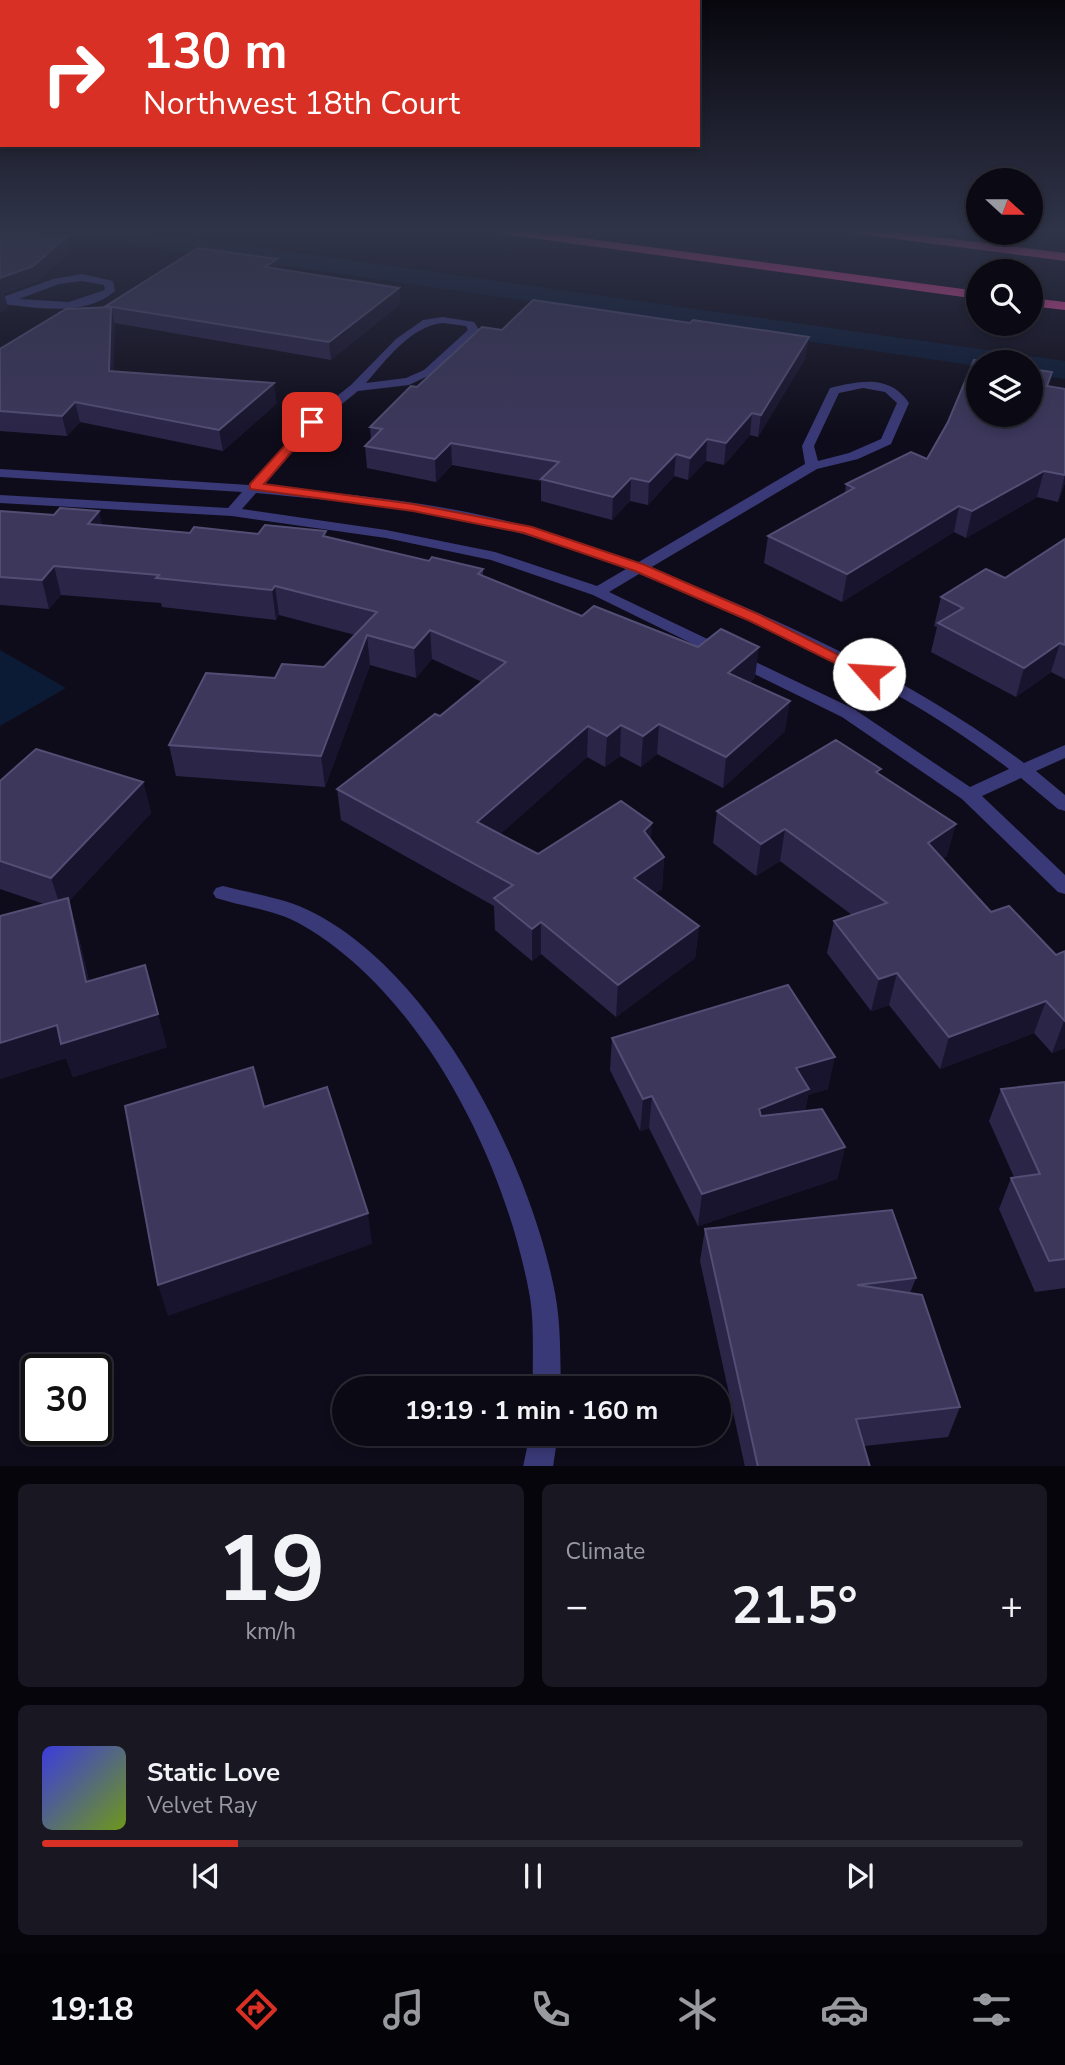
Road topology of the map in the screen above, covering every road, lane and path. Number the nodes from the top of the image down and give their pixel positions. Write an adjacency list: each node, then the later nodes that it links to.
1 (99, 298): 2 (street)
2 (4, 301)
3 (1043, 303): 4 (highway)
4 (1065, 306)
5 (355, 388): 5 (street); 8 (street)
6 (811, 466): 6 (street); 11 (street)
7 (0, 473): 8 (street)
8 (255, 486): 10 (street); 11 (street)
9 (0, 499): 10 (street)
10 (232, 512): 12 (street)
11 (640, 568): 12 (street); 14 (street)
12 (598, 593): 15 (street)
13 (1065, 751): 14 (street)
14 (1025, 769): 15 (street); 16 (street)
15 (969, 795): 17 (street)
16 (1065, 805)
17 (1065, 887)
18 (223, 893): 19 (street)
19 (546, 1376)
20 (542, 1446): 21 (street)
21 (538, 1466)

